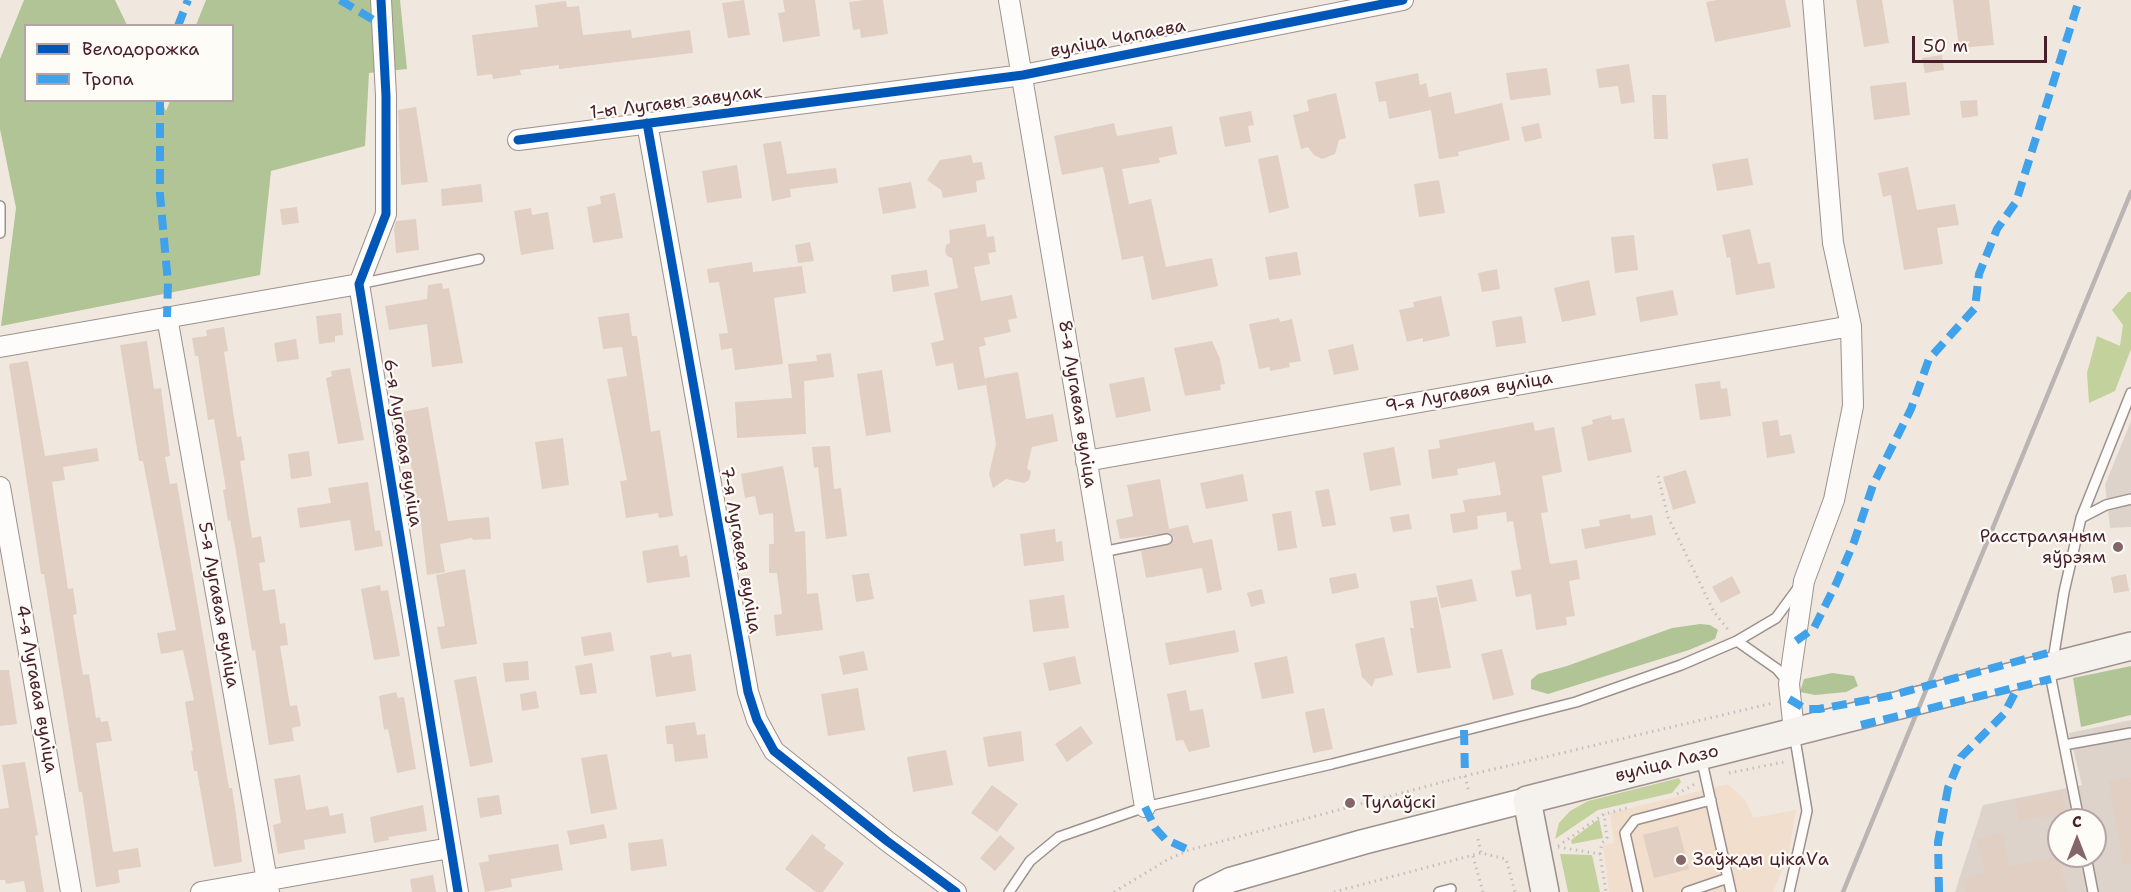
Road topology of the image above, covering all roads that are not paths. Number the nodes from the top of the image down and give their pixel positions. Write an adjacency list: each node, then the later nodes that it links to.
1 (381, 0): 12 (street)
2 (1009, 0): 5 (street, 8-я Лугавая вуліца)
3 (1402, 0): 5 (street, вуліца Чапаева)
4 (1813, 0): 14 (street)
5 (1023, 75): 6 (street, вуліца Чапаева); 17 (street, 8-я Лугавая вуліца)
6 (838, 98): 7 (street, 1-ы Лугавы завулак)
7 (647, 123): 8 (street, 1-ы Лугавы завулак); 45 (street, 7-я Лугавая вуліца)
8 (518, 140)
9 (0, 206): 10 (lane)
10 (0, 233)
11 (479, 259): 12 (lane)
12 (359, 284): 13 (street); 36 (street, 6-я Лугавая вуліца)
13 (167, 317): 15 (street); 39 (street, 5-я Лугавая вуліца)
14 (1851, 326): 17 (street, 9-я Лугавая вуліца); 23 (street)
15 (0, 346)
16 (2131, 393): 20 (lane)
17 (1086, 461): 22 (street, 8-я Лугавая вуліца)
18 (0, 487): 42 (street, 4-я Лугавая вуліца)
19 (2131, 499): 20 (lane)
20 (2081, 518): 26 (lane)
21 (1167, 539): 22 (lane)
22 (1102, 552): 34 (street, 8-я Лугавая вуліца)
23 (1804, 581): 24 (lane); 27 (street)
24 (1737, 641): 27 (lane); 34 (lane)
25 (2131, 646): 26 (main road, вуліца Лазо)
26 (2052, 666): 28 (main road, вуліца Лазо); 30 (lane)
27 (1789, 692): 28 (street)
28 (1794, 731): 31 (main road, вуліца Лазо); 53 (lane)
29 (2131, 733): 30 (lane)
30 (2064, 745): 35 (lane)
31 (1701, 756): 32 (main road, вуліца Лазо); 33 (lane)
32 (1527, 800): 40 (street, вуліца Лазо); 49 (main road)
33 (1711, 800): 38 (lane); 50 (lane)
34 (1145, 807): 46 (lane)
35 (2077, 808)
36 (450, 848): 39 (street); 44 (street, 6-я Лугавая вуліца)
37 (2088, 868): 54 (lane)
38 (1728, 878): 51 (lane); 52 (lane)
39 (268, 886): 43 (street)
40 (1233, 886): 47 (street, вуліца Лазо)
41 (1451, 889): 48 (lane)
42 (71, 892)
43 (201, 892)
44 (458, 892)
45 (956, 892)
46 (1009, 892)
47 (1206, 892)
48 (1440, 892)
49 (1545, 892)
50 (1638, 892)
51 (1689, 892)
52 (1731, 892)
53 (1789, 892)
54 (2093, 892)

